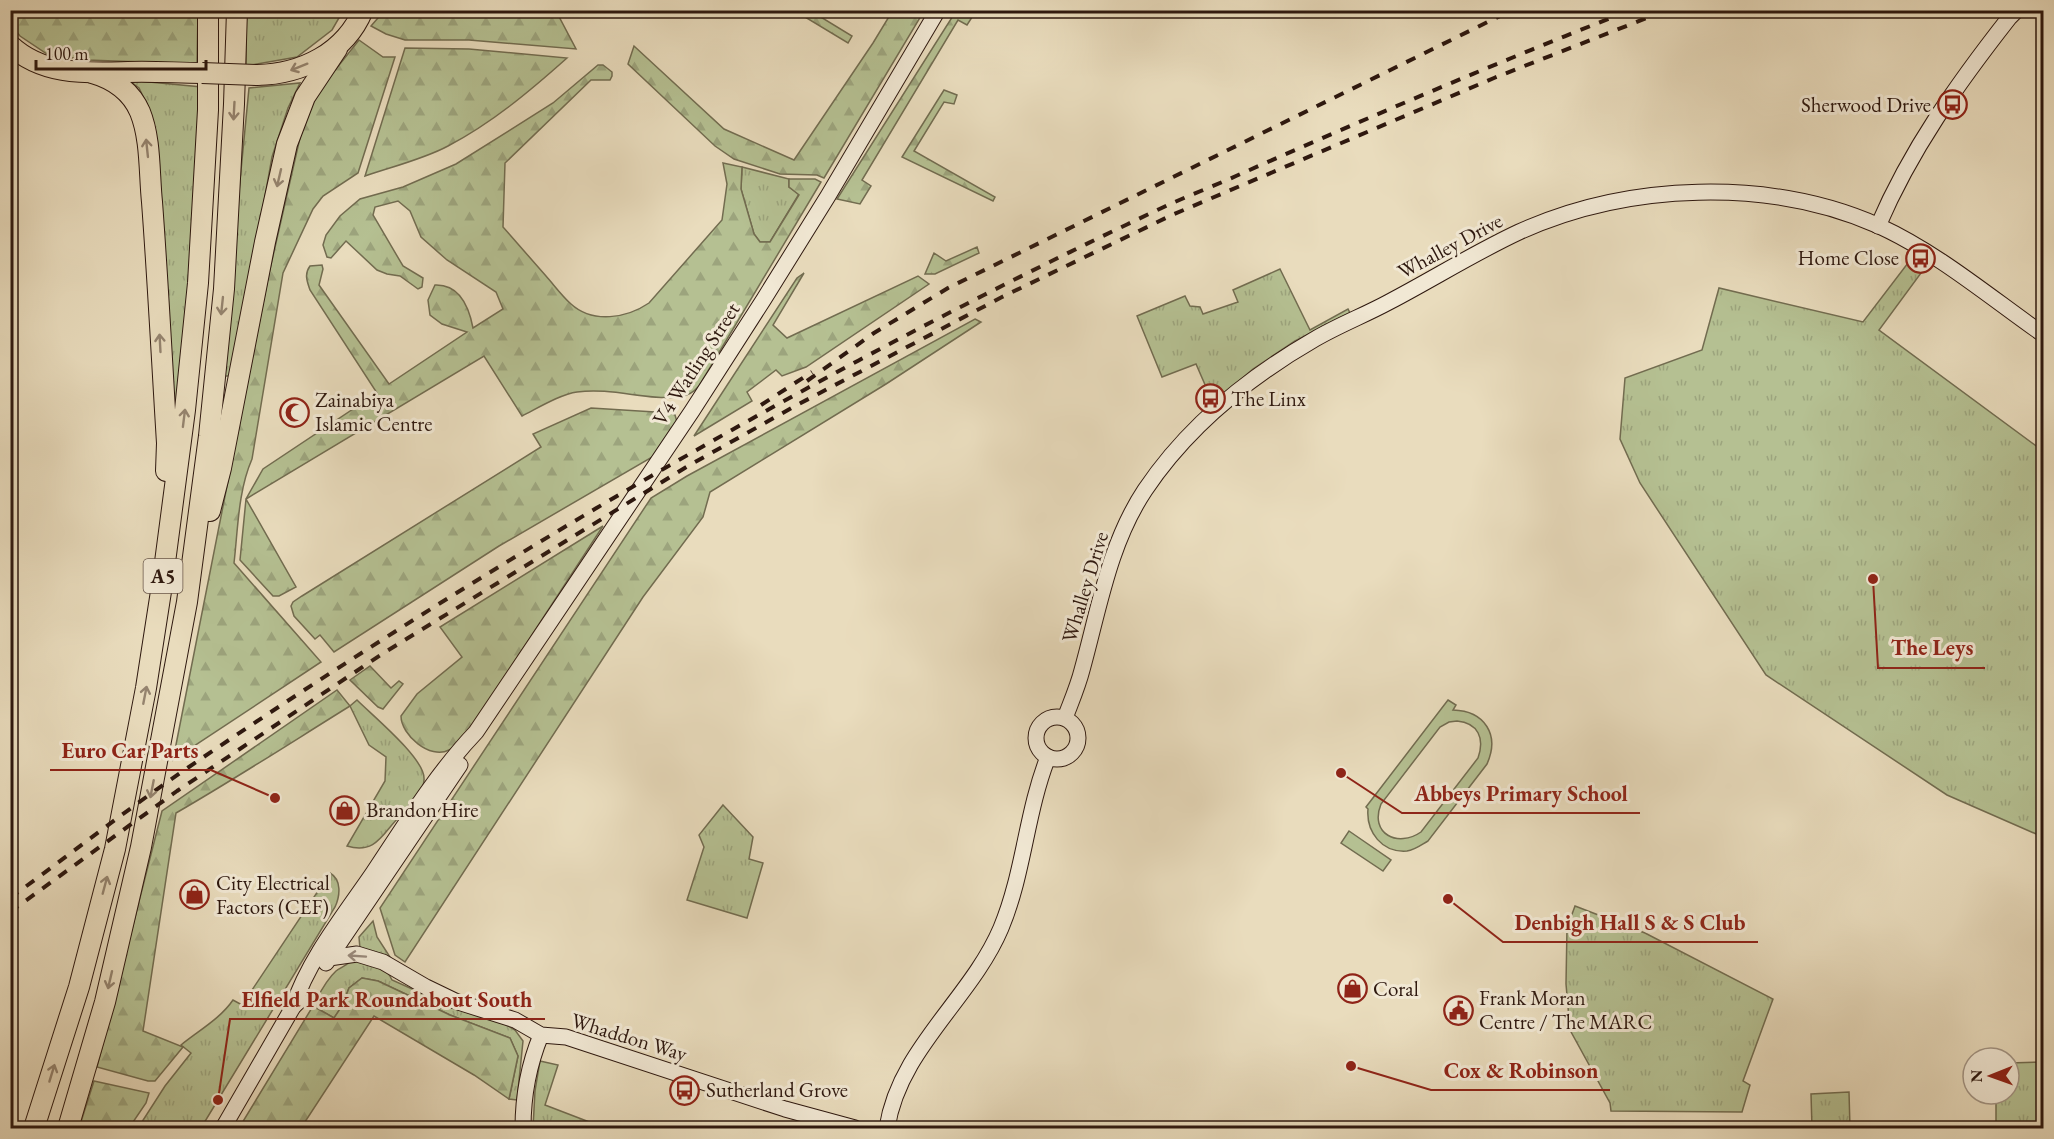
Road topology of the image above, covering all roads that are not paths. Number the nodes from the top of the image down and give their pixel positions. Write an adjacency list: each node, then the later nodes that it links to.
1 (208, 10): 13 (highway, A5, one-way to 1)
2 (237, 10): 14 (highway, A5, one-way to 14)
3 (939, 10): 16 (street, V4 Watling Street)
4 (2017, 10): 11 (street)
5 (363, 12): 7 (highway)
6 (10, 45): 9 (highway)
7 (337, 49): 10 (highway, one-way to 10, bridge); 14 (highway, one-way to 14)
8 (10, 65): 9 (highway)
9 (42, 66): 10 (highway)
10 (92, 73): 13 (highway, one-way to 10)
11 (1878, 226): 12 (street, Whalley Drive); 15 (street, Whalley Drive)
12 (2043, 335)
13 (162, 585): 21 (highway, A5, one-way to 13)
14 (187, 602): 22 (highway, A5, one-way to 22)
15 (1065, 718): 17 (street); 17 (street)
16 (476, 732): 18 (street, V4 Watling Street); 19 (street, V4 Watling Street)
17 (1048, 757): 26 (street)
18 (329, 958): 19 (street, V4 Watling Street); 20 (street, Whaddon Way, one-way to 18)
19 (293, 1007): 23 (street, V4 Watling Street)
20 (541, 1035): 24 (street); 25 (street, Whaddon Way)
21 (34, 1128)
22 (68, 1128)
23 (223, 1128)
24 (522, 1128)
25 (855, 1128)
26 (887, 1128)

